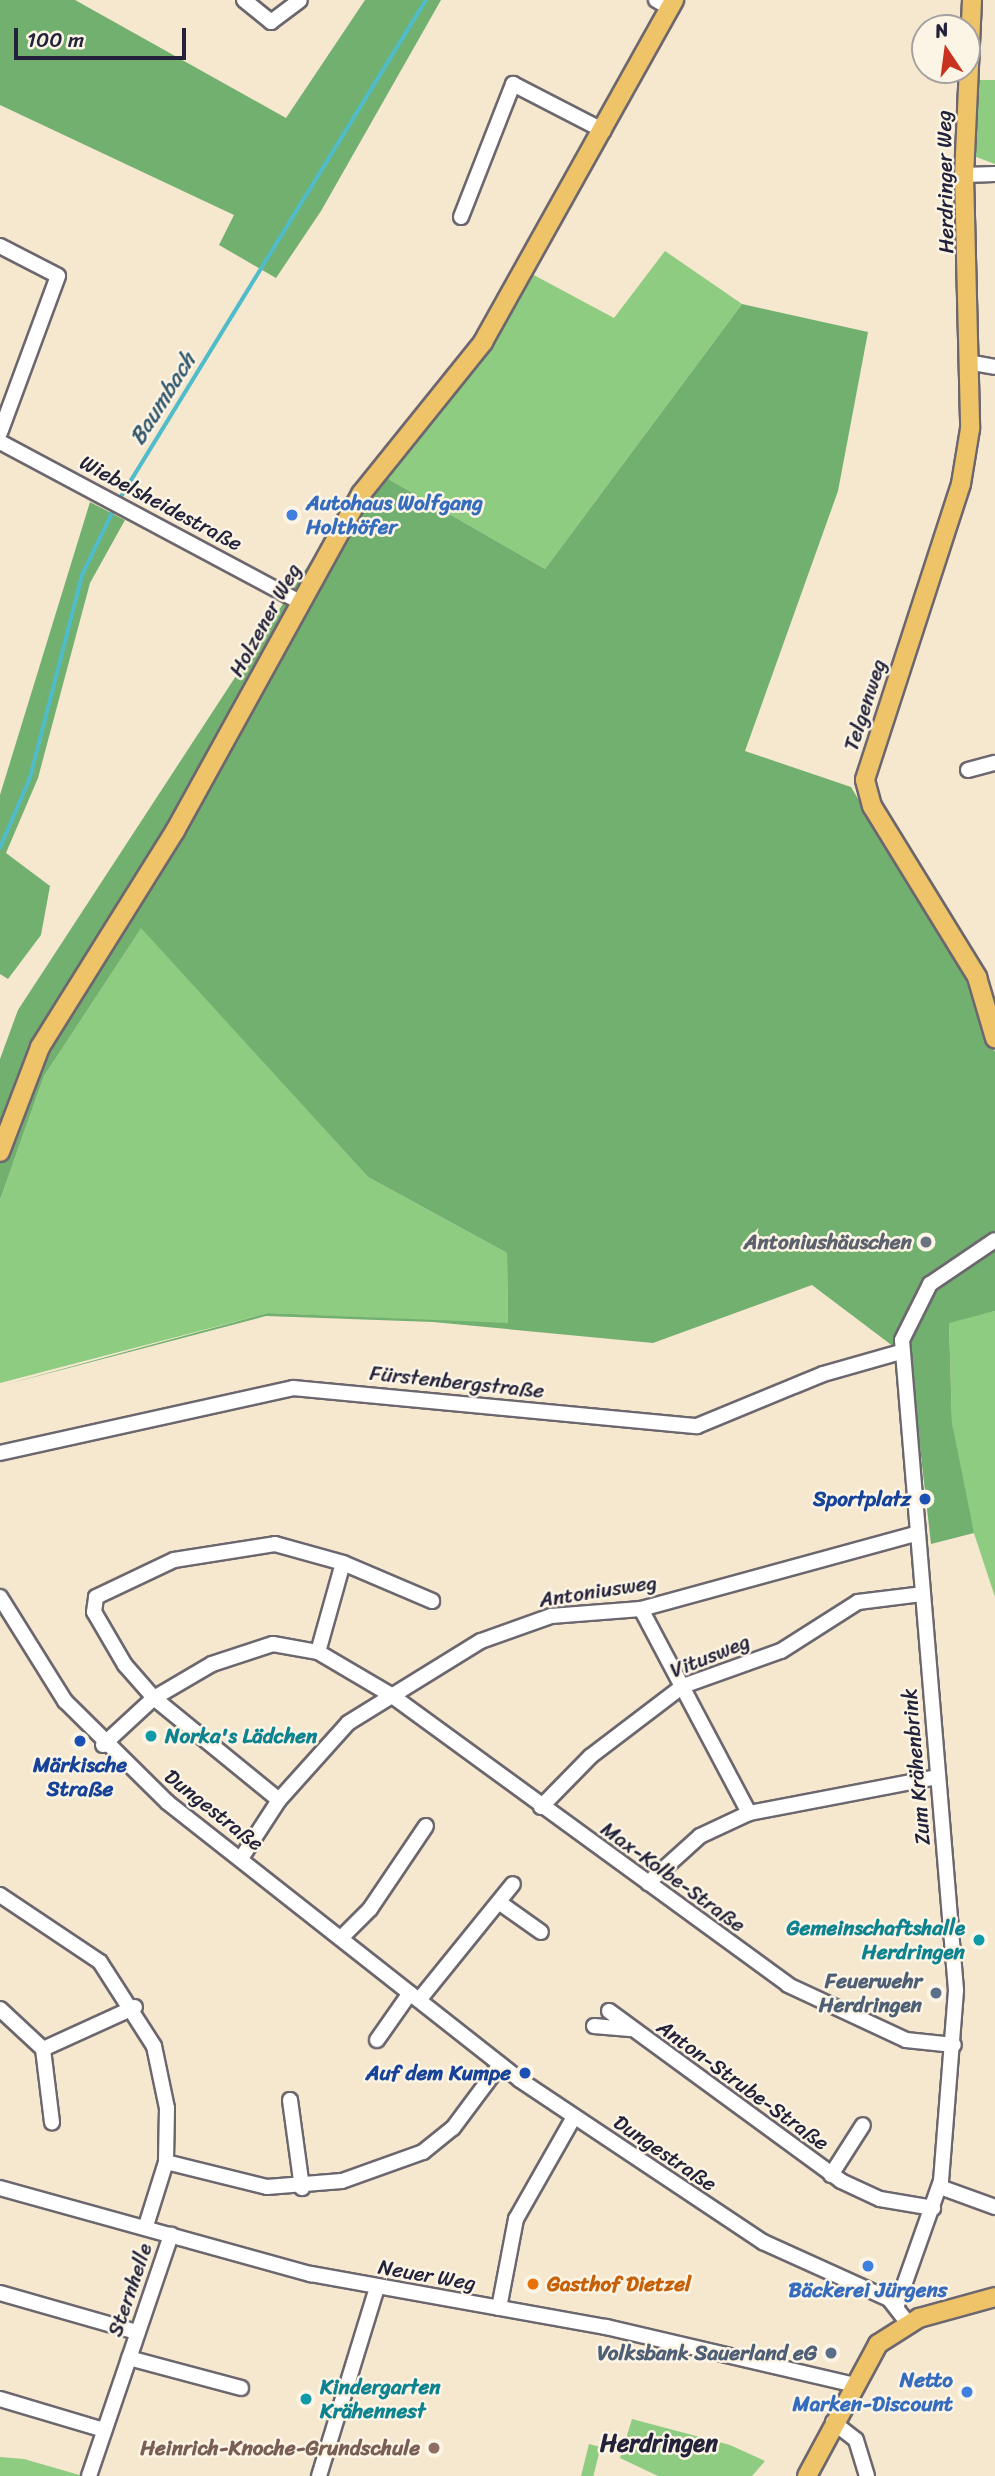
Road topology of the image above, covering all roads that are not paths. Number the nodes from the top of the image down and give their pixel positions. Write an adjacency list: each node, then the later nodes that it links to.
1 (244, 0): 2 (street)
2 (300, 0)
3 (972, 0): 7 (main road, Herdringer Weg)
4 (666, 3): 5 (main road, Holzener Weg)
5 (604, 131): 8 (street); 14 (main road, Holzener Weg)
6 (995, 174): 7 (street)
7 (964, 175): 10 (main road, Herdringer Weg)
8 (461, 217)
9 (0, 246): 12 (street)
10 (973, 363): 11 (street); 17 (main road, Telgenweg)
11 (995, 367)
12 (0, 433)
13 (0, 442): 14 (street, Wiebelsheidestraße)
14 (300, 602): 18 (main road, Holzener Weg)
15 (995, 763): 16 (street)
16 (968, 771)
17 (995, 1038)
18 (0, 1152)
19 (995, 1240): 20 (street, Zum Krähenbrink)
20 (901, 1352): 21 (street, Fürstenbergstraße); 22 (street, Zum Krähenbrink)
21 (0, 1453)
22 (918, 1533): 24 (street, Zum Krähenbrink); 27 (street, Antoniusweg)
23 (343, 1563): 26 (street); 28 (street); 31 (street)
24 (922, 1594): 29 (street, Vitusweg); 33 (street, Zum Krähenbrink)
25 (0, 1597): 32 (street, Dungestraße)
26 (432, 1601)
27 (641, 1609): 29 (street); 30 (street, Antoniusweg)
28 (318, 1651): 30 (street, Max-Kolbe-Straße); 31 (street)
29 (683, 1686): 35 (street, Vitusweg); 36 (street)
30 (391, 1695): 34 (street, Antoniusweg); 35 (street, Max-Kolbe-Straße)
31 (154, 1698): 32 (street); 34 (street)
32 (103, 1745): 38 (street, Dungestraße)
33 (938, 1777): 36 (street); 52 (street, Zum Krähenbrink)
34 (279, 1800): 38 (street, Antoniusweg)
35 (541, 1807): 39 (street, Max-Kolbe-Straße)
36 (749, 1813): 39 (street)
37 (426, 1826): 44 (street)
38 (242, 1857): 44 (street, Dungestraße)
39 (648, 1883): 52 (street, Max-Kolbe-Straße)
40 (513, 1884): 42 (street)
41 (0, 1895): 46 (street)
42 (500, 1903): 43 (street); 45 (street)
43 (541, 1932)
44 (342, 1937): 45 (street, Dungestraße)
45 (415, 1996): 51 (street); 54 (street, Dungestraße)
46 (135, 2007): 53 (street); 59 (street)
47 (0, 2009): 53 (street)
48 (609, 2011): 50 (street, Anton-Strube-Straße)
49 (594, 2026): 50 (street, Anton-Strube-Straße)
50 (630, 2029): 60 (street, Anton-Strube-Straße)
51 (377, 2040)
52 (954, 2045): 61 (street, Zum Krähenbrink)
53 (43, 2049): 57 (street)
54 (500, 2066): 56 (street, Dungestraße); 63 (street)
55 (290, 2100): 63 (street)
56 (574, 2116): 71 (street, Dungestraße); 72 (street)
57 (52, 2122)
58 (863, 2125): 60 (street, Anton-Strube-Straße)
59 (166, 2162): 63 (street); 66 (street)
60 (831, 2175): 65 (street, Anton-Strube-Straße)
61 (940, 2187): 64 (street); 65 (street, Zum Krähenbrink)
62 (0, 2188): 66 (street, Neuer Weg)
63 (302, 2188)
64 (995, 2207)
65 (933, 2208): 71 (street, Zum Krähenbrink)
66 (146, 2226): 67 (street, Neuer Weg)
67 (170, 2235): 68 (street, Neuer Weg); 74 (street, Sternhelle)
68 (377, 2288): 72 (street, Neuer Weg); 82 (street)
69 (0, 2293): 74 (street)
70 (995, 2297): 73 (main road)
71 (897, 2305): 73 (street)
72 (499, 2308): 76 (street, Neuer Weg)
73 (908, 2323): 76 (main road)
74 (137, 2332): 75 (street, Sternhelle)
75 (129, 2358): 77 (street, Sternhelle); 80 (street, Sternhelle)
76 (851, 2384): 79 (main road)
77 (241, 2388)
78 (0, 2399): 80 (street)
79 (833, 2422): 83 (main road); 84 (street)
80 (104, 2430): 81 (street, Sternhelle)
81 (89, 2476)
82 (320, 2476)
83 (807, 2476)
84 (867, 2476)

